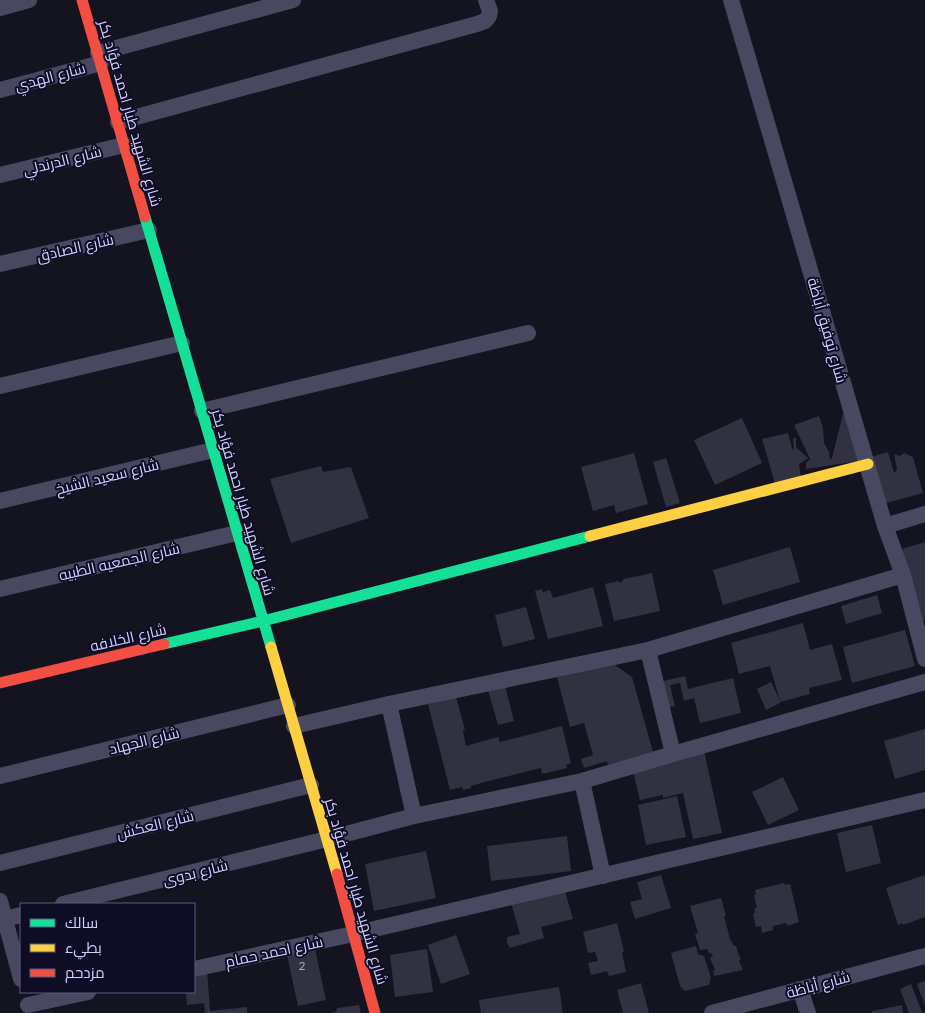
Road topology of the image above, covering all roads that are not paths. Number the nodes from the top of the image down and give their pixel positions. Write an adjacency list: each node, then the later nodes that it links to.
1 (29, 0): 6 (street)
2 (82, 0): 7 (street, شارع الشهيد طيار احمد فؤاد بكر)
3 (293, 0): 7 (street, شارع الهدي)
4 (486, 0): 9 (street)
5 (731, 0): 19 (street, شارع توفيق أباظة)
6 (0, 8)
7 (99, 58): 8 (street, شارع الهدي); 9 (street, شارع الشهيد طيار احمد فؤاد بكر)
8 (0, 90)
9 (118, 122): 10 (street, شارع الشهيد طيار احمد فؤاد بكر)
10 (124, 145): 11 (street, شارع الدرندلي); 12 (street, شارع الشهيد طيار احمد فؤاد بكر)
11 (0, 175)
12 (149, 230): 13 (street, شارع الصادق); 15 (street, شارع الشهيد طيار احمد فؤاد بكر)
13 (0, 264)
14 (528, 333): 17 (street)
15 (182, 343): 16 (street); 17 (street, شارع الشهيد طيار احمد فؤاد بكر)
16 (0, 386)
17 (202, 411): 18 (street, شارع الشهيد طيار احمد فؤاد بكر)
18 (213, 450): 20 (street, شارع سعيد الشيخ); 23 (street, شارع الشهيد طيار احمد فؤاد بكر)
19 (868, 464): 22 (street, شارع توفيق أباظة); 26 (street, شارع الخلافه)
20 (0, 501)
21 (925, 514): 22 (street)
22 (885, 526): 24 (street, شارع توفيق أباظة)
23 (237, 533): 25 (street, شارع الجمعيه الطبيه); 26 (street, شارع الشهيد طيار احمد فؤاد بكر)
24 (903, 575): 27 (street); 28 (street, شارع توفيق أباظة)
25 (0, 589)
26 (263, 621): 30 (street, شارع الخلافه); 32 (street, شارع الشهيد طيار احمد فؤاد بكر)
27 (648, 650): 31 (street); 34 (street)
28 (925, 659)
29 (925, 682): 34 (street, شارع بدوى)
30 (0, 683)
31 (389, 704): 33 (street); 39 (street)
32 (288, 705): 33 (street, شارع الشهيد طيار احمد فؤاد بكر); 35 (street, شارع الجهاد)
33 (294, 726): 37 (street, شارع الشهيد طيار احمد فؤاد بكر)
34 (673, 754): 36 (street, شارع بدوى)
35 (0, 776)
36 (582, 782): 39 (street, شارع بدوى); 42 (street)
37 (311, 785): 40 (street, شارع الشهيد طيار احمد فؤاد بكر); 41 (street, شارع العكش)
38 (925, 800): 42 (street, شارع احمد حمام)
39 (414, 816): 40 (street, شارع بدوى)
40 (327, 839): 44 (street, شارع بدوى); 47 (street, شارع الشهيد طيار احمد فؤاد بكر)
41 (0, 864)
42 (603, 876): 47 (street, شارع احمد حمام)
43 (0, 900): 46 (street)
44 (67, 903)
45 (20, 914): 46 (street)
46 (5, 918): 48 (street)
47 (353, 934): 50 (street, شارع احمد حمام); 56 (street, شارع الشهيد طيار احمد فؤاد بكر)
48 (7, 954): 51 (street)
49 (925, 956): 52 (street, شارع أباظة)
50 (195, 969)
51 (20, 977)
52 (800, 989): 55 (street, شارع أباظة); 58 (street)
53 (82, 993): 54 (street)
54 (27, 1003)
55 (755, 1007): 57 (street, شارع أباظة)
56 (375, 1013)
57 (712, 1013)
58 (808, 1013)

